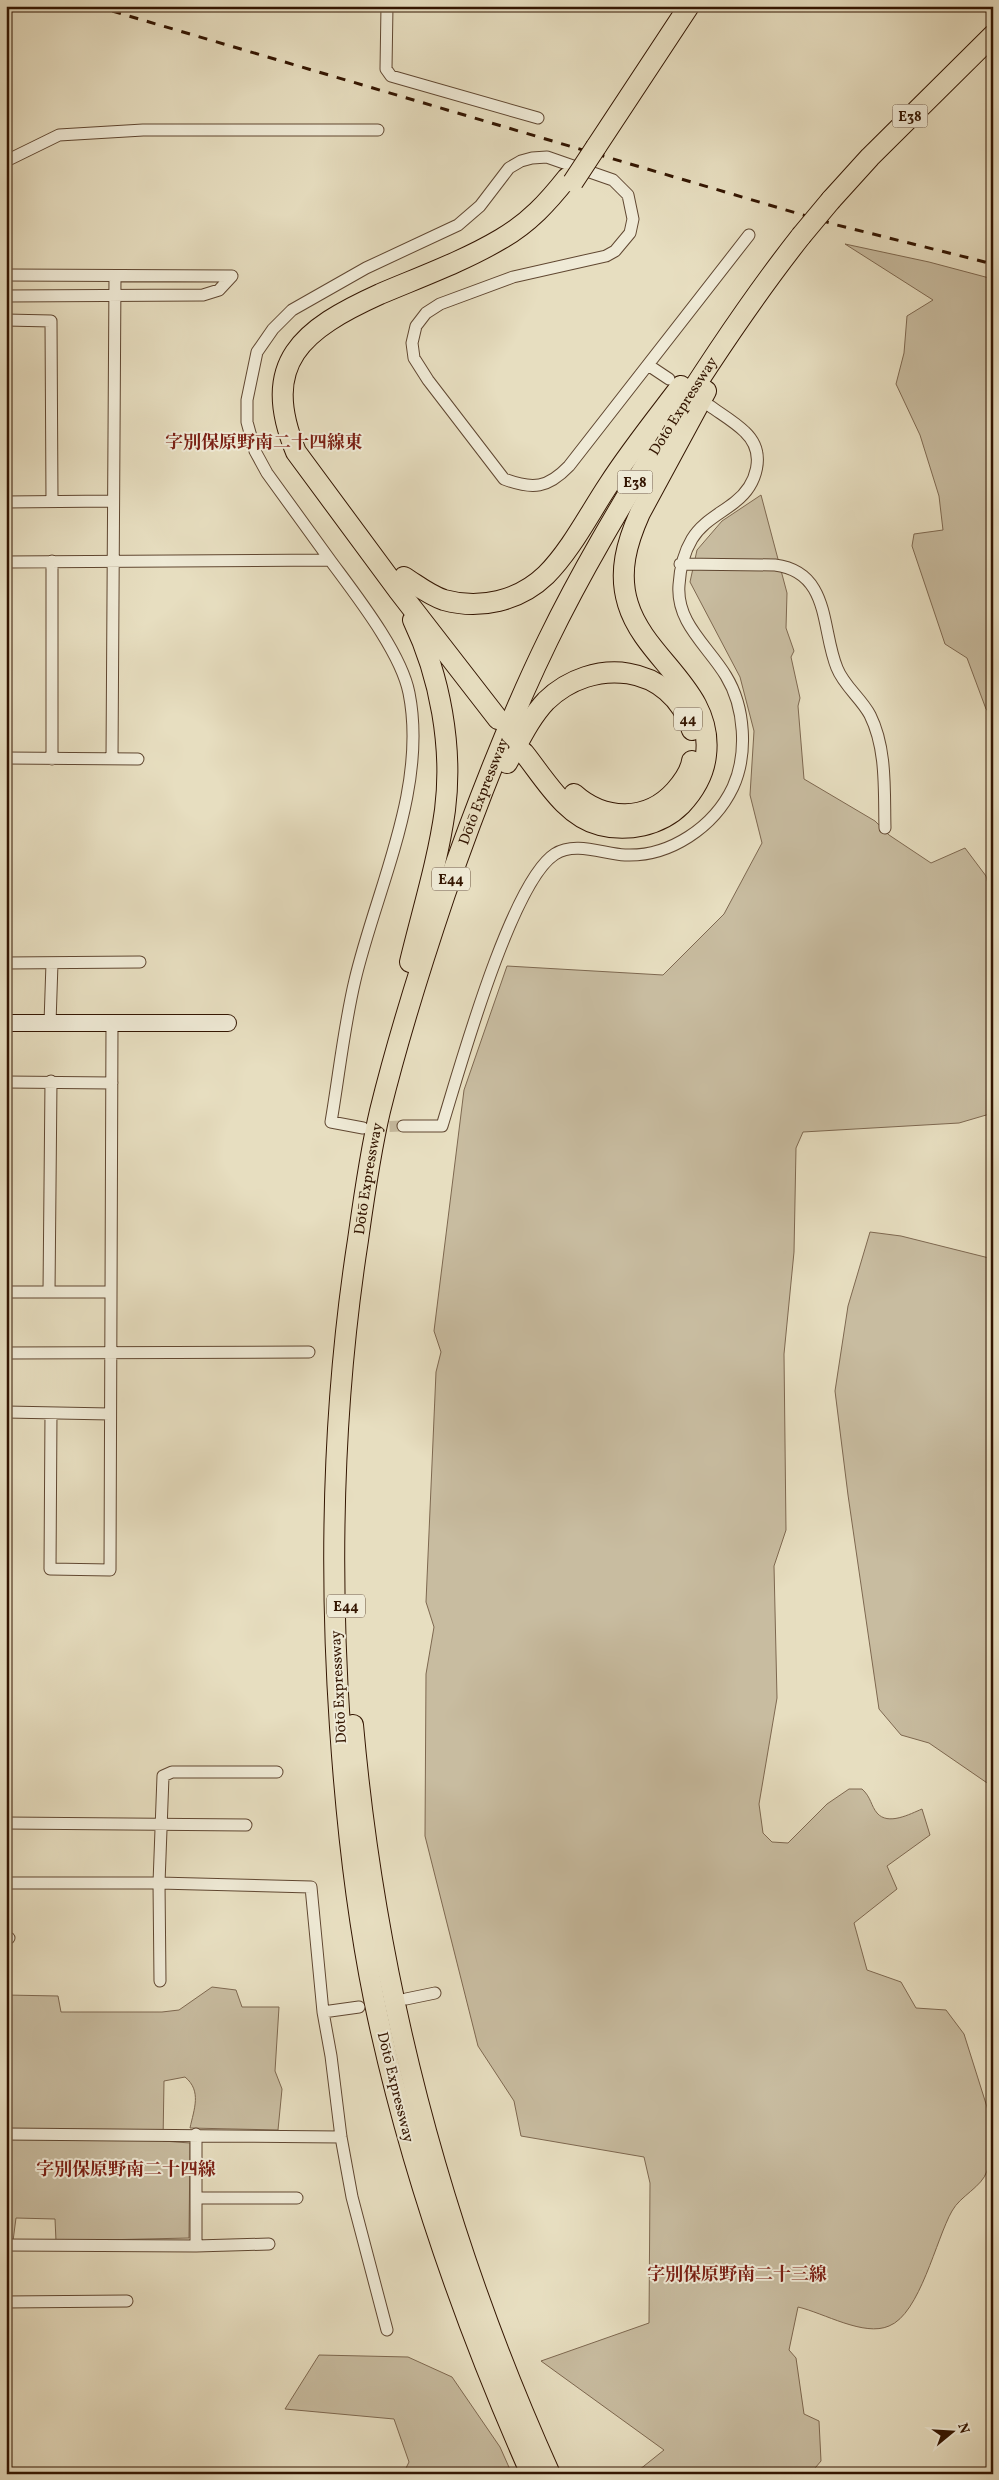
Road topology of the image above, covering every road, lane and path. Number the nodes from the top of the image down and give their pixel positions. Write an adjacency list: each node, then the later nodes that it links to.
1 (387, 6): 6 (street)
2 (682, 6): 8 (highway)
3 (690, 6): 8 (highway)
4 (993, 34): 10 (highway, Dōtō Expressway / E38)
5 (993, 45): 10 (highway, Dōtō Expressway / E38)
6 (538, 118)
7 (378, 130): 9 (street)
8 (593, 146): 31 (highway)
9 (6, 161)
10 (836, 202): 12 (highway, Dōtō Expressway / E38, bridge)
11 (749, 235): 20 (street)
12 (806, 238): 13 (highway, Dōtō Expressway / E38); 19 (highway, Dōtō Expressway / E38)
13 (774, 270): 31 (highway); 32 (highway, Dōtō Expressway / E38)
14 (6, 275): 15 (street)
15 (114, 276): 17 (street); 17 (street)
16 (6, 296): 17 (street)
17 (114, 296): 24 (street)
18 (6, 320): 23 (street)
19 (731, 346): 32 (highway, Dōtō Expressway / E38); 32 (highway)
20 (648, 365): 21 (street); 26 (street)
21 (669, 378)
22 (710, 406): 30 (street)
23 (52, 501): 24 (street); 25 (street)
24 (113, 501): 29 (street)
25 (6, 502)
26 (330, 560): 29 (street); 51 (street)
27 (52, 561): 28 (street); 29 (street); 36 (street)
28 (6, 562)
29 (114, 562): 34 (street)
30 (680, 564): 38 (street); 50 (street)
31 (401, 584): 32 (highway, 44); 46 (highway)
32 (514, 730): 37 (highway, Dōtō Expressway / E44); 37 (highway, 44); 46 (highway, Dōtō Expressway / E44)
33 (6, 758): 36 (street)
34 (112, 758): 35 (street); 36 (street)
35 (138, 758)
36 (52, 759)
37 (499, 776): 84 (highway, Dōtō Expressway / E44)
38 (885, 828)
39 (140, 962): 41 (street)
40 (6, 963): 41 (street)
41 (52, 963): 43 (street)
42 (6, 1023): 43 (street)
43 (50, 1023): 45 (street)
44 (228, 1023): 45 (street)
45 (112, 1024): 49 (street)
46 (400, 1036): 83 (highway, Dōtō Expressway / E44)
47 (51, 1081): 48 (street); 49 (street); 53 (street)
48 (6, 1082)
49 (112, 1083): 54 (street)
50 (403, 1126)
51 (363, 1128)
52 (6, 1292): 53 (street)
53 (49, 1292): 54 (street)
54 (110, 1292): 57 (street)
55 (309, 1352): 57 (street)
56 (6, 1353): 57 (street)
57 (111, 1354): 60 (street)
58 (6, 1412): 59 (street)
59 (51, 1413): 60 (street); 60 (street)
60 (110, 1414)
61 (277, 1772): 63 (street)
62 (6, 1824): 63 (street)
63 (162, 1825): 64 (street); 66 (street)
64 (246, 1825)
65 (6, 1883): 66 (street)
66 (158, 1883): 67 (street); 71 (street)
67 (160, 1981)
68 (435, 1993): 69 (street)
69 (406, 1999)
70 (359, 2007): 71 (street)
71 (323, 2012): 74 (street)
72 (6, 2134): 73 (street)
73 (196, 2134): 74 (street); 75 (street)
74 (341, 2137): 82 (street)
75 (196, 2198): 76 (street); 79 (street)
76 (297, 2198)
77 (270, 2244): 79 (street)
78 (6, 2245): 79 (street)
79 (196, 2246)
80 (127, 2300): 81 (street)
81 (6, 2302)
82 (387, 2330)
83 (531, 2474)
84 (550, 2474)

